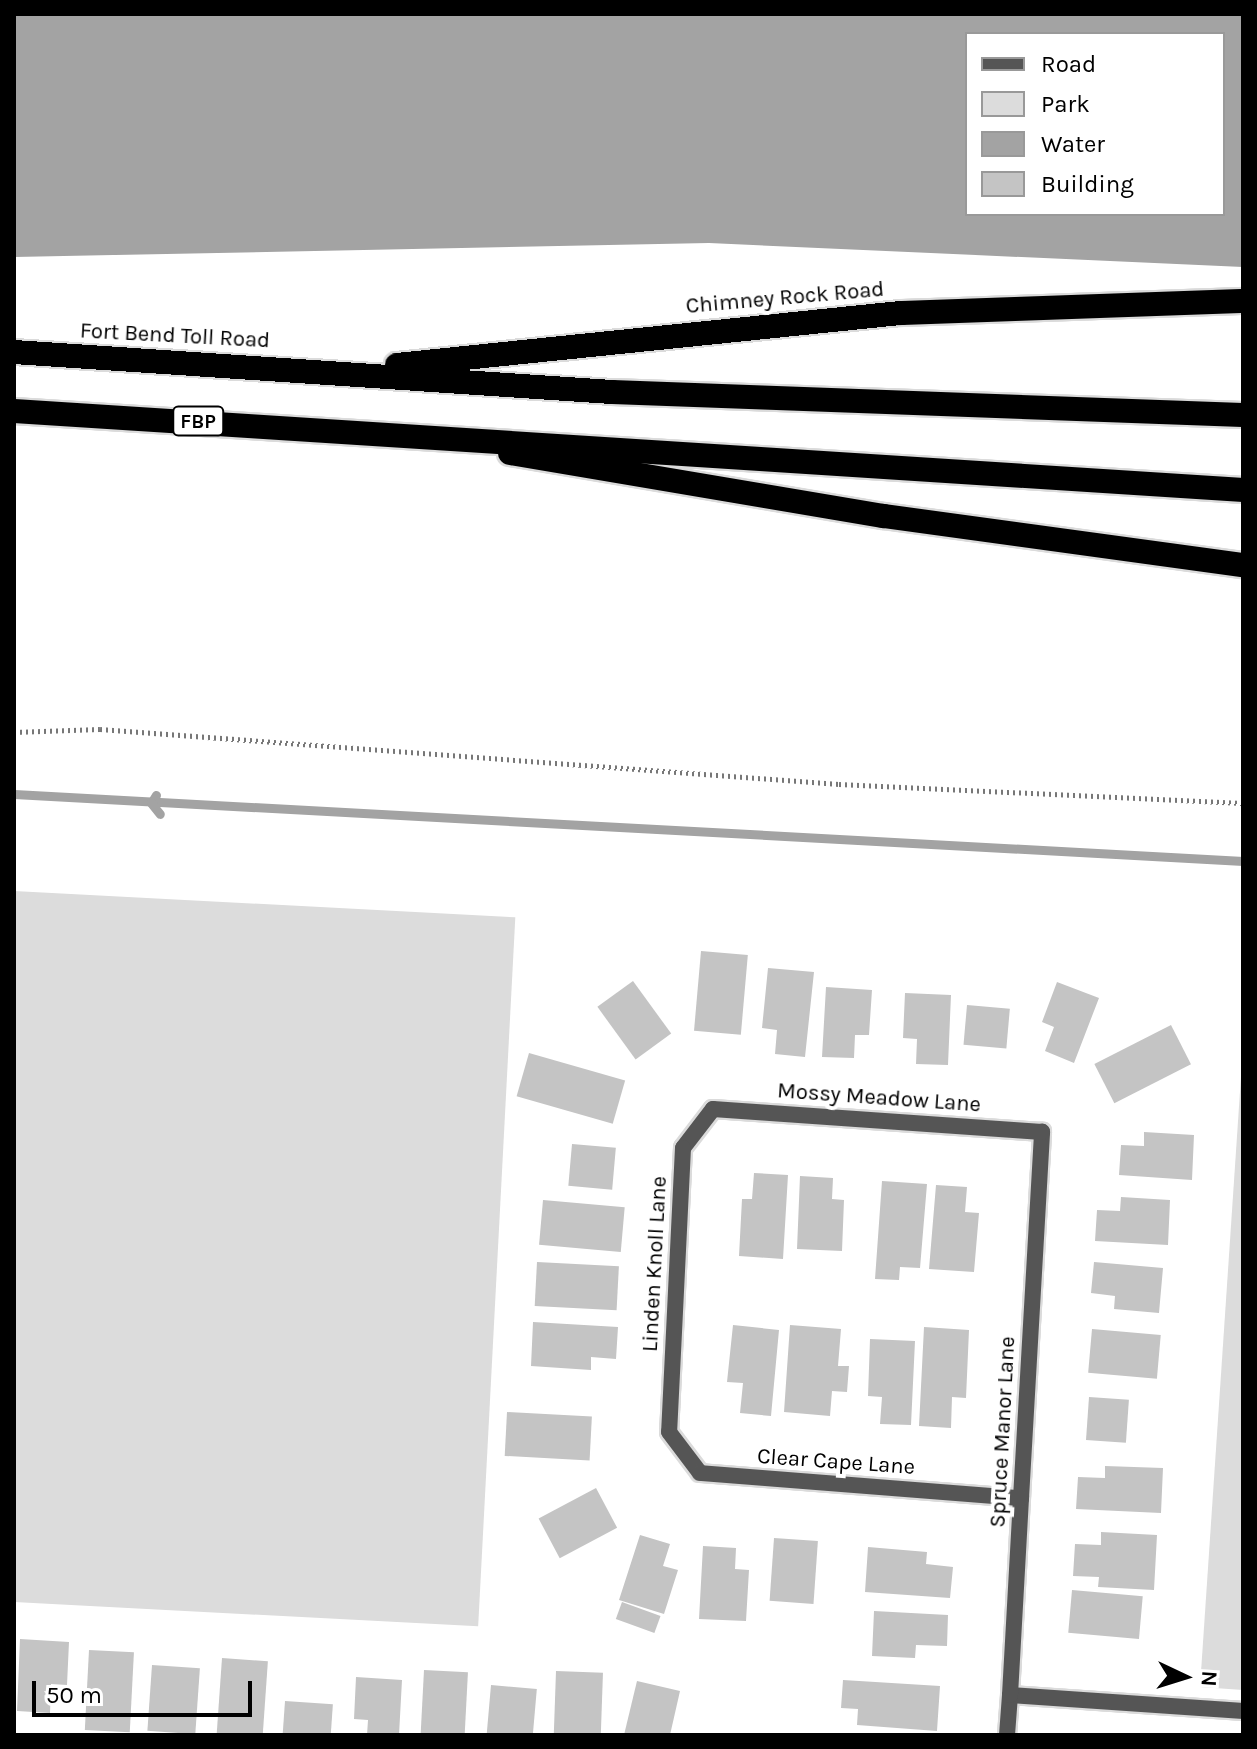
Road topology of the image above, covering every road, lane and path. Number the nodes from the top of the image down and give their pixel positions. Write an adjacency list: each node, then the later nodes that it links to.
1 (1243, 301): 3 (highway, Chimney Rock Road)
2 (14, 352): 3 (highway, Fort Bend Toll Road)
3 (334, 371): 5 (highway)
4 (14, 411): 6 (highway, FBP)
5 (1243, 415)
6 (382, 431): 7 (highway); 8 (highway)
7 (1243, 490)
8 (1243, 565)
9 (14, 732): 10 (path)
10 (1243, 803)
11 (713, 1109): 12 (street, Mossy Meadow Lane); 13 (street, Linden Knoll Lane)
12 (1042, 1132): 14 (street, Spruce Manor Lane)
13 (669, 1432): 14 (street, Clear Cape Lane)
14 (1021, 1498): 15 (street, Spruce Manor Lane)
15 (1010, 1695): 16 (street); 17 (street, Spruce Manor Lane)
16 (1243, 1711)
17 (1007, 1735)

